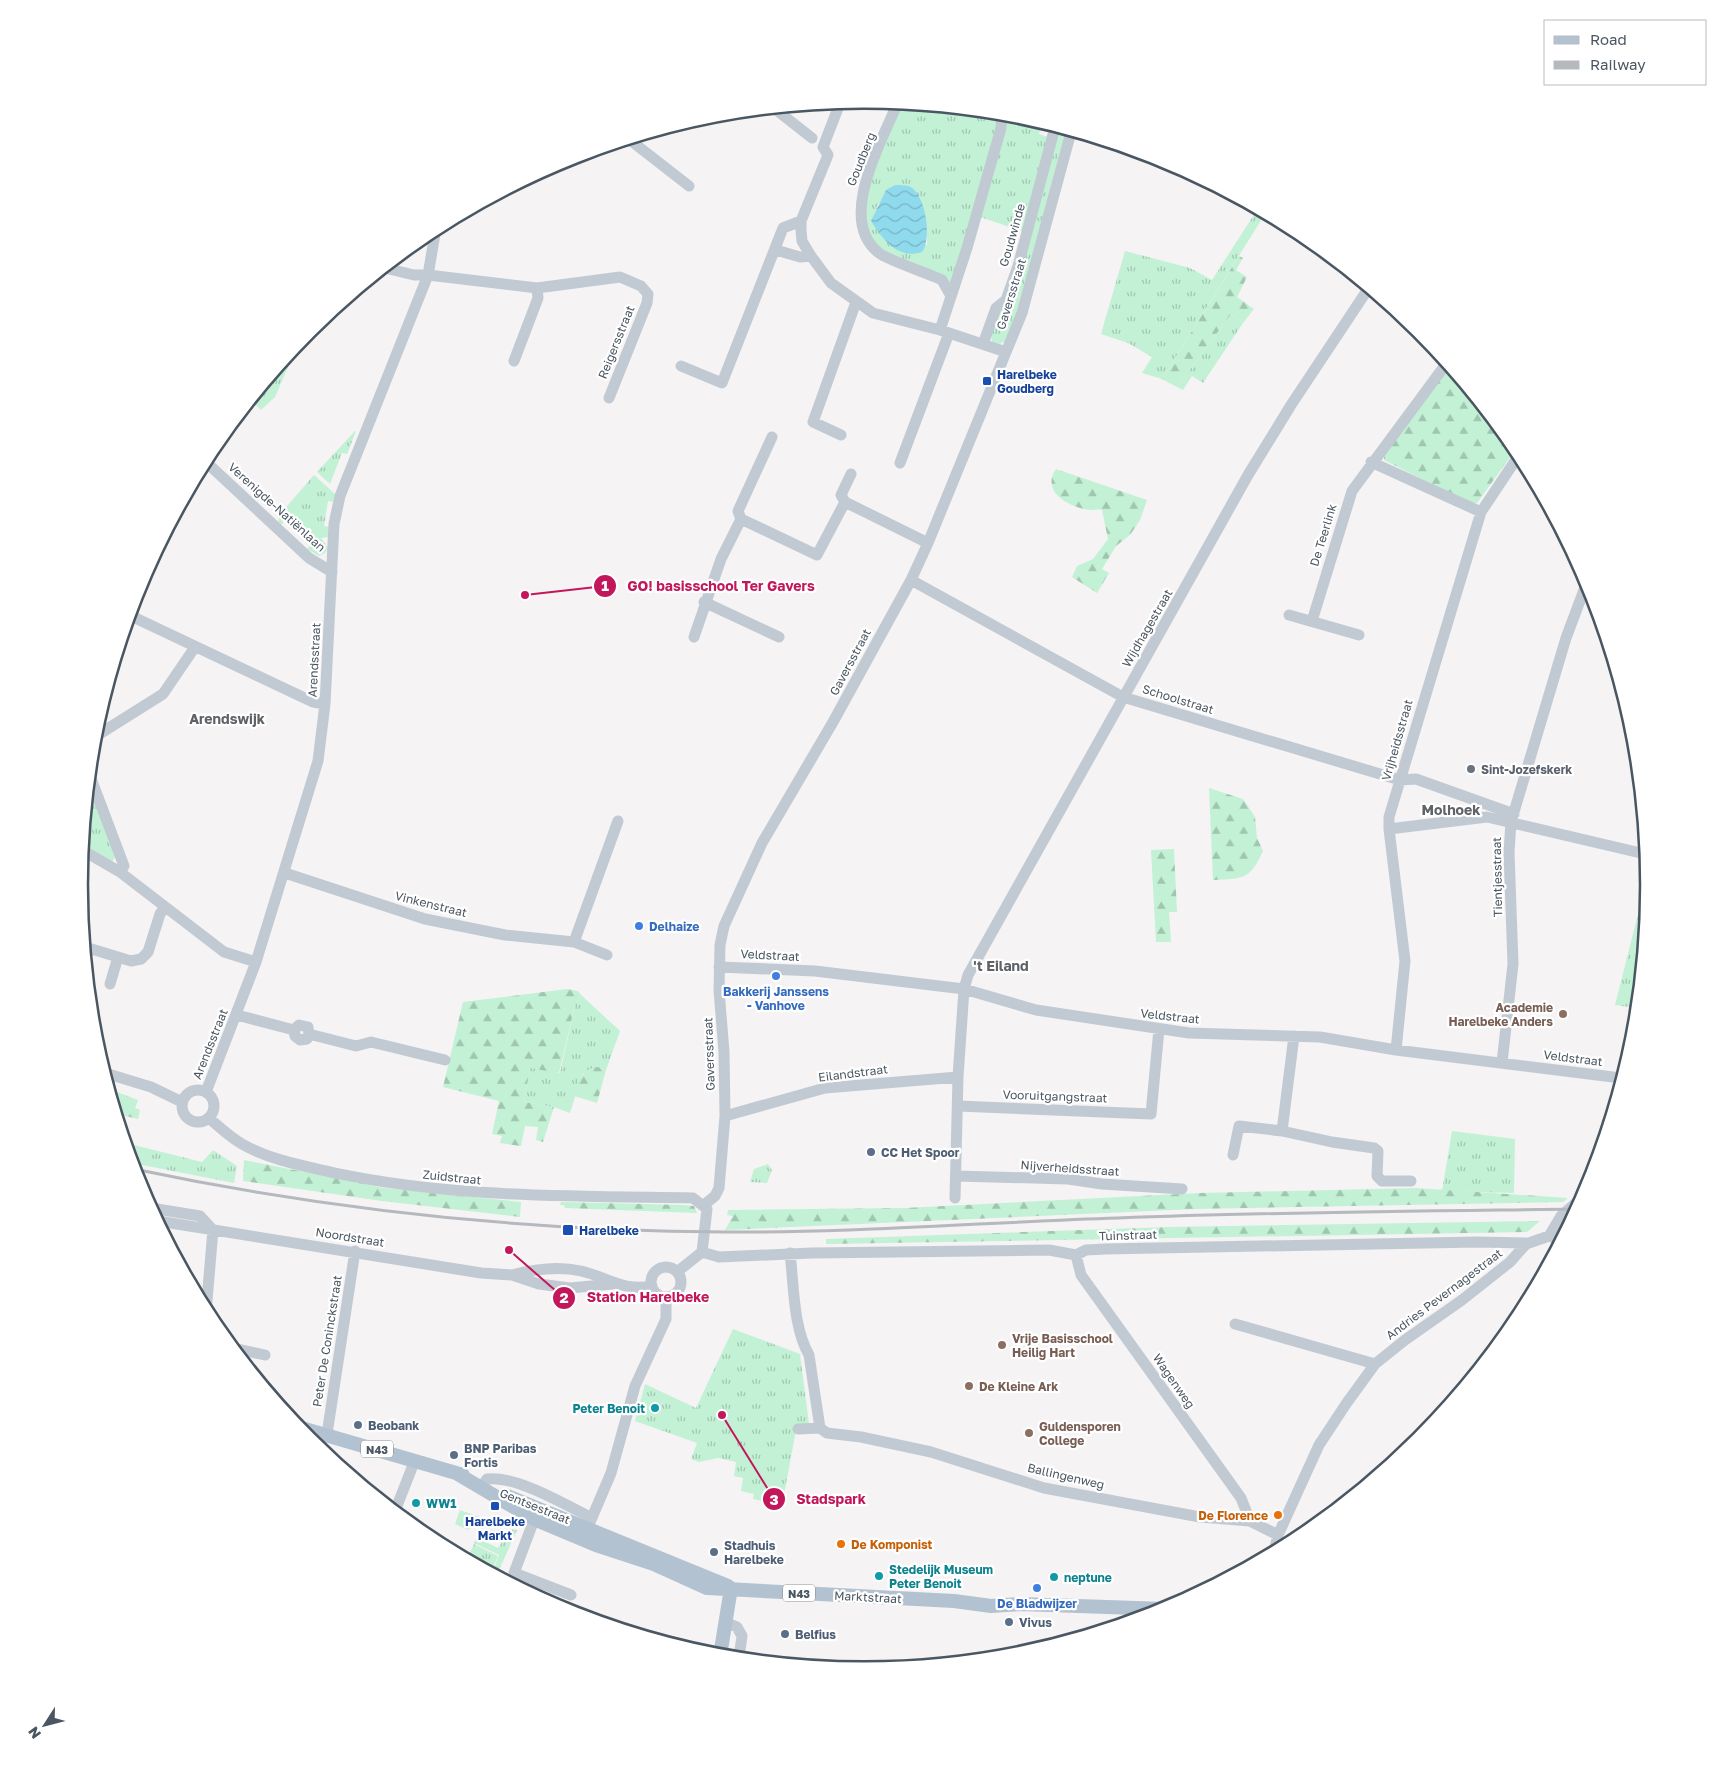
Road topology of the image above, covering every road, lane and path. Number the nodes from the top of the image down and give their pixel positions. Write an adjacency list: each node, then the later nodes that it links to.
1 (837, 110): 10 (street)
2 (895, 110): 18 (street, Goudberg)
3 (781, 114): 7 (street)
4 (1001, 122): 18 (street)
5 (1053, 133): 21 (street, Goudwinde)
6 (1070, 137): 22 (street, Gaversstraat)
7 (812, 138)
8 (635, 144): 9 (street)
9 (689, 186)
10 (801, 220): 12 (street); 13 (street)
11 (434, 239): 15 (street, Arendsstraat)
12 (776, 250): 13 (street); 24 (street)
13 (811, 256): 19 (street)
14 (391, 269): 15 (street, Reigersstraat)
15 (428, 275): 16 (street, Reigersstraat); 38 (street, Arendsstraat)
16 (537, 288): 23 (street); 26 (street, Reigersstraat)
17 (1365, 294): 49 (street, Wijdhagestraat)
18 (951, 296): 20 (street)
19 (856, 302): 20 (street); 27 (street)
20 (944, 332): 21 (street); 31 (street)
21 (983, 344): 22 (street)
22 (1006, 352): 37 (street, Gaversstraat)
23 (514, 361)
24 (681, 366)
25 (1443, 368): 29 (street, De Teerlink)
26 (608, 398)
27 (841, 435)
28 (772, 437): 36 (street)
29 (1371, 462): 35 (street); 44 (street, De Teerlink)
30 (1514, 462): 35 (street, Vrijheidsstraat)
31 (900, 463)
32 (210, 466): 38 (street, Verenigde-Natiënlaan)
33 (851, 474): 34 (street)
34 (845, 502): 36 (street); 37 (street)
35 (1481, 512): 52 (street, Vrijheidsstraat)
36 (741, 519): 41 (street)
37 (928, 543): 39 (street, Gaversstraat)
38 (332, 572): 50 (street, Arendsstraat)
39 (911, 580): 49 (street, Schoolstraat); 67 (street, Gaversstraat)
40 (1582, 594): 54 (street, Tientjesstraat)
41 (704, 602): 46 (street); 47 (street)
42 (1289, 615): 44 (street)
43 (136, 618): 48 (street)
44 (1312, 621): 45 (street)
45 (1359, 635)
46 (694, 637)
47 (779, 637)
48 (195, 647): 50 (street); 51 (street)
49 (1123, 697): 52 (street, Schoolstraat); 69 (street, Wijdhagestraat)
50 (325, 704): 60 (street, Arendsstraat)
51 (102, 732)
52 (1400, 780): 54 (street, Schoolstraat); 56 (street, Vrijheidsstraat)
53 (94, 786): 59 (street)
54 (1512, 818): 56 (street); 57 (street); 75 (street, Tientjesstraat)
55 (618, 821): 62 (street)
56 (1389, 829): 73 (street, Vrijheidsstraat)
57 (1639, 852)
58 (89, 854): 59 (street)
59 (120, 872): 61 (street)
60 (285, 873): 62 (street, Vinkenstraat); 66 (street, Arendsstraat)
61 (165, 907): 65 (street); 66 (street)
62 (574, 942): 64 (street, Vinkenstraat)
63 (90, 949): 65 (street)
64 (607, 955)
65 (118, 957): 68 (street)
66 (256, 962): 70 (street, Arendsstraat)
67 (719, 967): 69 (street, Veldstraat); 82 (street, Gaversstraat)
68 (110, 984)
69 (964, 990): 71 (street, Veldstraat); 77 (street)
70 (237, 1014): 74 (street); 79 (street, Arendsstraat)
71 (1159, 1029): 72 (street, Veldstraat); 81 (street, Vooruitgangstraat)
72 (1294, 1036): 73 (street, Veldstraat); 84 (street)
73 (1396, 1050): 75 (street, Veldstraat)
74 (445, 1060)
75 (1502, 1063): 78 (street, Veldstraat)
76 (111, 1075): 80 (street)
77 (958, 1077): 81 (street); 82 (street, Eilandstraat)
78 (1615, 1077)
79 (206, 1092): 80 (street); 83 (street)
80 (182, 1102): 83 (street)
81 (958, 1106): 86 (street)
82 (725, 1116): 90 (street, Gaversstraat)
83 (209, 1118): 90 (street, Zuidstraat)
84 (1282, 1131): 85 (street); 87 (street)
85 (1233, 1155)
86 (956, 1176): 88 (street, Nijverheidsstraat); 89 (street)
87 (1411, 1181)
88 (1182, 1189)
89 (955, 1198)
90 (704, 1205): 98 (street)
91 (160, 1209): 94 (street, Noordstraat)
92 (1567, 1210): 95 (street)
93 (165, 1222): 94 (street, Noordstraat)
94 (213, 1230): 97 (street, Noordstraat); 106 (street)
95 (1554, 1238): 96 (street)
96 (1527, 1243): 100 (street, Tuinstraat); 110 (street, Andries Pevernagestraat)
97 (355, 1252): 102 (street, Noordstraat); 114 (street, Peter De Coninckstraat)
98 (702, 1252): 99 (street, Tuinstraat); 101 (street)
99 (790, 1253): 100 (street, Tuinstraat); 111 (street)
100 (1076, 1255): 120 (street, Wagenweg)
101 (677, 1272): 104 (street); 105 (street)
102 (512, 1275): 103 (street); 103 (street)
103 (613, 1284): 104 (street)
104 (652, 1286): 105 (street)
105 (666, 1298): 119 (street)
106 (207, 1299)
107 (1235, 1324): 110 (street)
108 (243, 1350): 109 (street)
109 (265, 1355)
110 (1375, 1364): 122 (street, Andries Pevernagestraat)
111 (820, 1428): 112 (street, Ballingenweg); 120 (street, Ballingenweg)
112 (798, 1429)
113 (312, 1430): 114 (main road, Gentsestraat / N43)
114 (326, 1434): 115 (main road, Gentsestraat / N43)
115 (415, 1460): 116 (main road, Gentsestraat / N43); 117 (street)
116 (482, 1485): 118 (main road, Gentsestraat / N43); 119 (street, Gentsestraat)
117 (397, 1505)
118 (536, 1514): 119 (main road, Gentsestraat / N43); 121 (main road, Gentsestraat / N43); 125 (street)
119 (590, 1522): 121 (street); 124 (main road, Marktstraat / N43)
120 (1250, 1522): 122 (street, Ballingenweg)
121 (569, 1533): 124 (main road, Marktstraat / N43)
122 (1278, 1535): 123 (street, Andries Pevernagestraat)
123 (1276, 1541)
124 (731, 1588): 126 (main road, Marktstraat / N43); 127 (main road)
125 (571, 1594)
126 (1144, 1608)
127 (729, 1623): 128 (main road); 129 (street)
128 (722, 1648)
129 (740, 1650)

